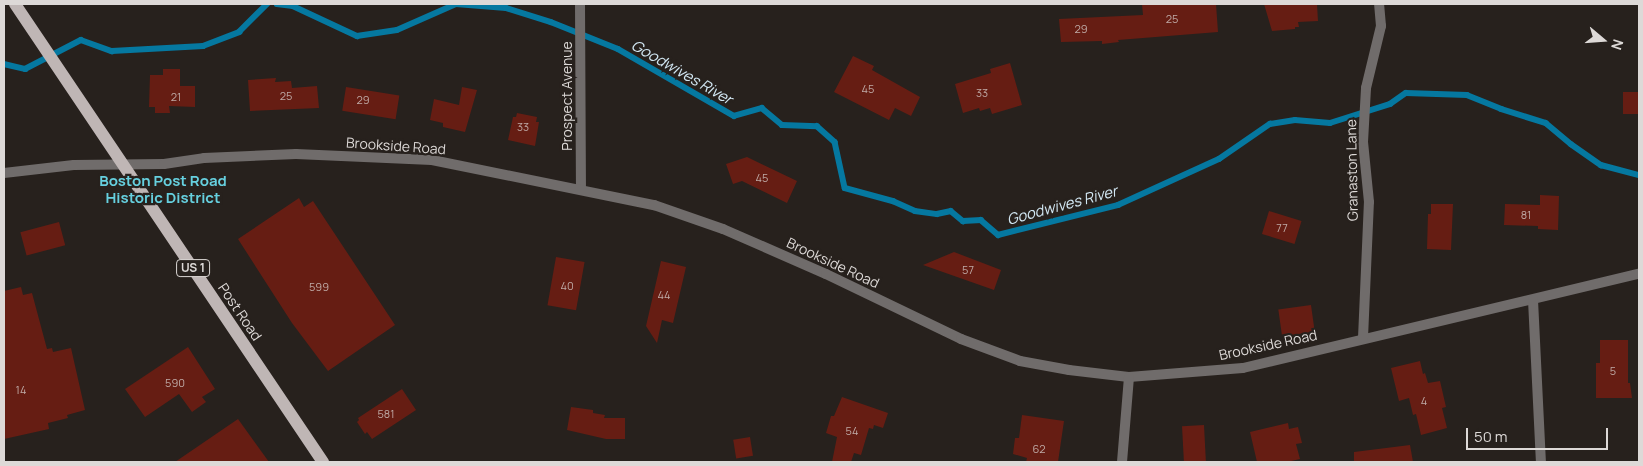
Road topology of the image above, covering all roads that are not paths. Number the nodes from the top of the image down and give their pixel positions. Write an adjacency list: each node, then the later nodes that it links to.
1 (16, 4): 4 (main road, Post Road / US 1)
2 (1380, 4): 9 (street, Granaston Lane)
3 (580, 7): 6 (street, Prospect Avenue)
4 (122, 163): 5 (street, Brookside Road); 6 (street, Brookside Road); 11 (main road, Post Road / US 1)
5 (4, 173)
6 (581, 189): 10 (street, Brookside Road)
7 (1639, 274): 8 (street, Brookside Road)
8 (1533, 300): 9 (street, Brookside Road); 13 (street)
9 (1363, 338): 10 (street, Brookside Road)
10 (1129, 377): 12 (street)
11 (324, 462)
12 (1122, 462)
13 (1541, 462)

